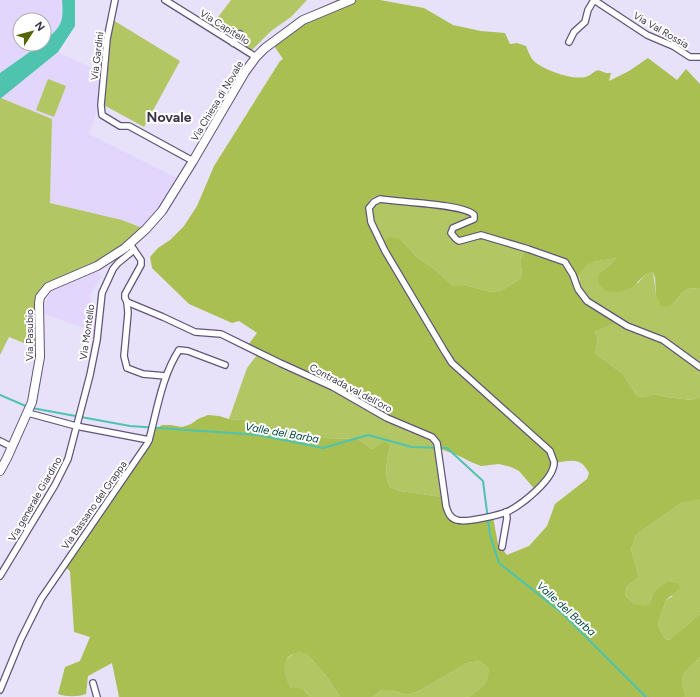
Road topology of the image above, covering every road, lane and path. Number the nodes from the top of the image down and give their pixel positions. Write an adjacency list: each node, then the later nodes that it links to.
1 (115, 0): 10 (street, Via Gardini)
2 (165, 0): 6 (street, Via Capitello)
3 (351, 0): 8 (main road, Via Chiesa di Novale)
4 (594, 0): 7 (street); 9 (street, Via Val Rossia)
5 (240, 34): 6 (street)
6 (233, 42): 8 (street, Via Capitello)
7 (569, 42)
8 (256, 57): 10 (main road, Via Chiesa di Novale)
9 (700, 57)
10 (193, 161): 11 (main road, Via Chiesa di Novale)
11 (132, 247): 12 (street); 16 (main road, Via Pasubio); 17 (street, Via Montello)
12 (127, 302): 15 (street); 22 (street, Contrada val dell'oro)
13 (225, 365): 15 (street, Via Bassano del Grappa)
14 (700, 367): 22 (street, Contrada val dell'oro)
15 (166, 376): 18 (street, Via Bassano del Grappa)
16 (30, 408): 17 (street); 20 (main road, Via Pasubio)
17 (77, 424): 18 (street); 24 (street, Via generale Giardino)
18 (149, 440): 26 (street, Via Bassano del Grappa)
19 (0, 441): 20 (street)
20 (12, 447): 21 (main road, Via Pasubio)
21 (0, 470)
22 (506, 512): 23 (street)
23 (502, 548)
24 (0, 576)
25 (93, 684): 27 (street)
26 (0, 690)
27 (96, 697)

